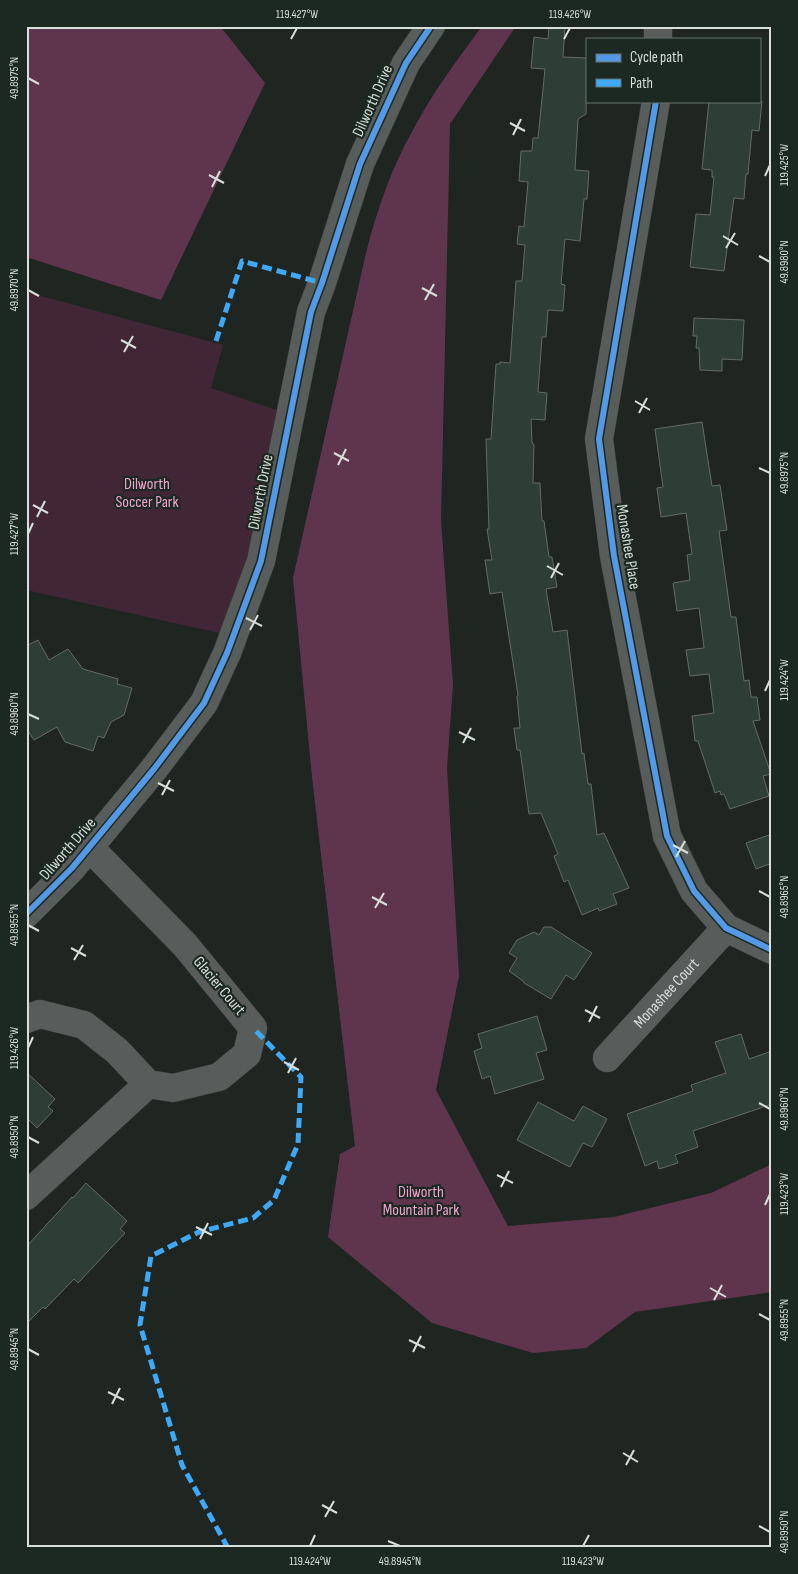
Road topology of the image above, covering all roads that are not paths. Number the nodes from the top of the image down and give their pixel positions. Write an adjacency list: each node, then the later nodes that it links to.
1 (431, 26): 3 (street, Dilworth Drive)
2 (656, 102): 5 (street, Monashee Place)
3 (89, 848): 4 (street, Dilworth Drive); 9 (street, Glacier Court)
4 (26, 914)
5 (726, 928): 6 (street, Monashee Place); 8 (street, Monashee Court)
6 (772, 950)
7 (26, 1019): 9 (street)
8 (607, 1058)
9 (148, 1084): 10 (street)
10 (26, 1196)

